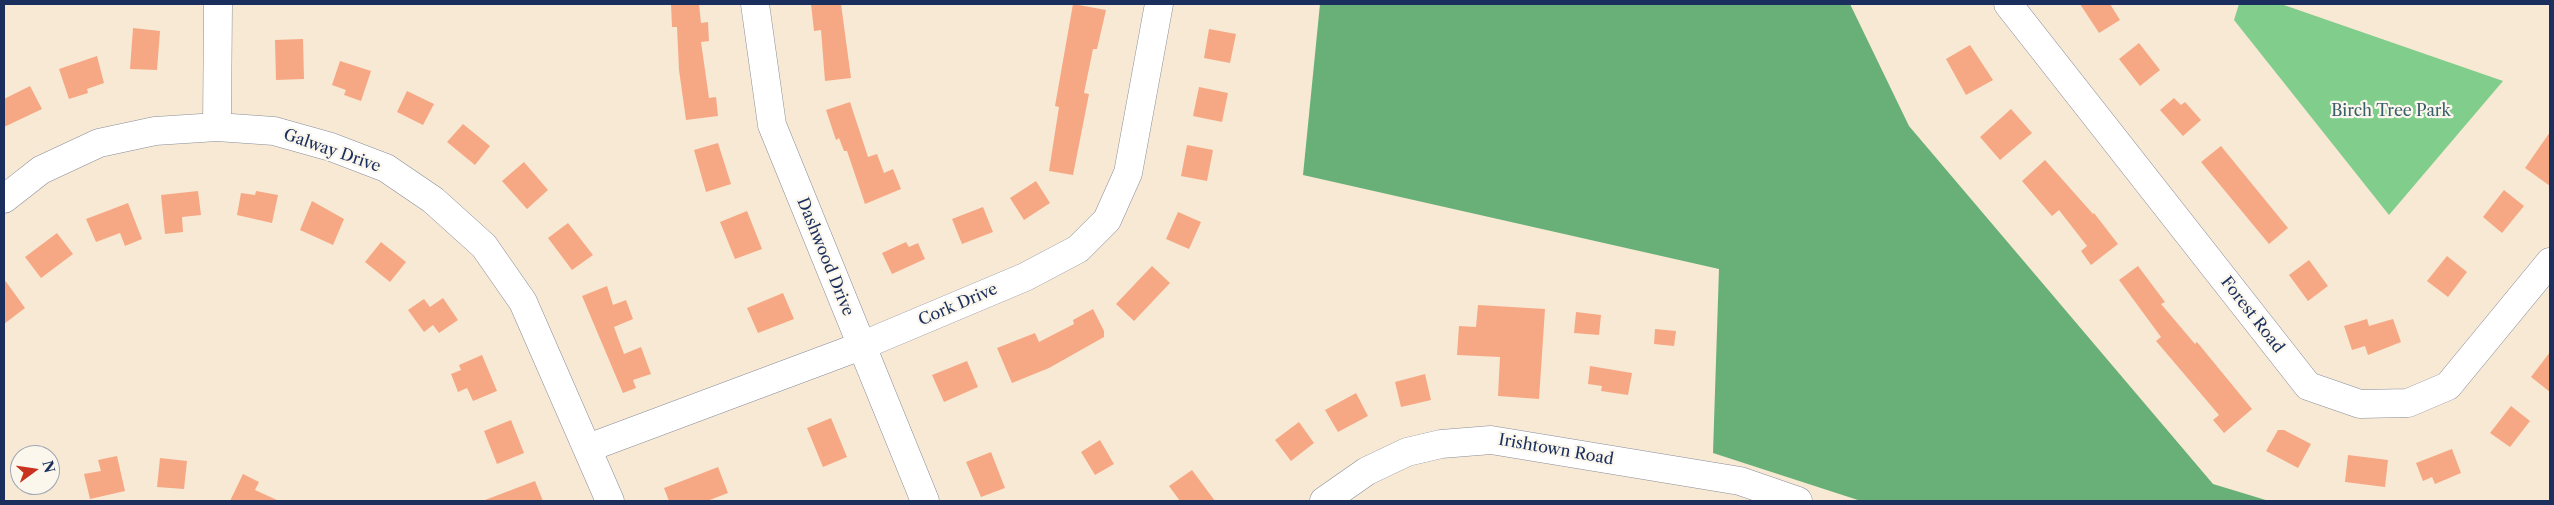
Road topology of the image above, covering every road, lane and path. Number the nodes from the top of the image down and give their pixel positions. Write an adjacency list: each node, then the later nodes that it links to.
1 (218, 4): 5 (street)
2 (755, 4): 8 (street, Dashwood Drive)
3 (1158, 4): 8 (street, Cork Drive)
4 (2008, 4): 7 (street, Forest Road)
5 (217, 127): 6 (street, Galway Drive); 9 (street, Galway Drive)
6 (4, 198)
7 (2550, 262)
8 (861, 346): 9 (street, Cork Drive); 11 (street, Dashwood Drive)
9 (588, 448): 10 (street, Galway Drive)
10 (610, 501)
11 (925, 501)
12 (1324, 501): 13 (street, Irishtown Road)
13 (1798, 501)

